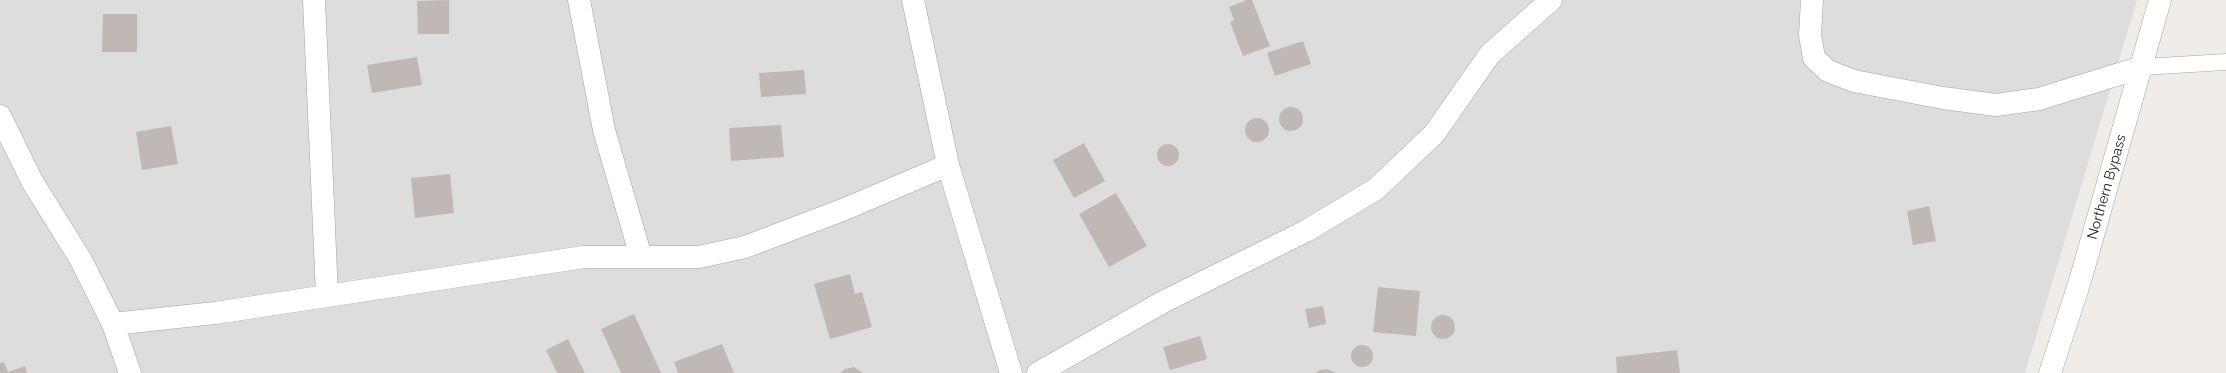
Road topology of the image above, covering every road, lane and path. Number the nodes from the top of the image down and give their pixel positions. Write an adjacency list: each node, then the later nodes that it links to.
1 (314, 0): 12 (street)
2 (579, 0): 11 (street)
3 (913, 0): 10 (street)
4 (1551, 0): 16 (street)
5 (1812, 0): 8 (street)
6 (2160, 0): 8 (street, Northern Bypass)
7 (2226, 62): 8 (lane)
8 (2142, 67): 17 (street, Northern Bypass)
9 (0, 116): 13 (street)
10 (948, 165): 11 (street); 15 (street)
11 (641, 257): 12 (street)
12 (327, 295): 13 (street)
13 (113, 324): 14 (street)
14 (130, 373)
15 (1011, 373)
16 (1038, 373)
17 (2050, 373)

